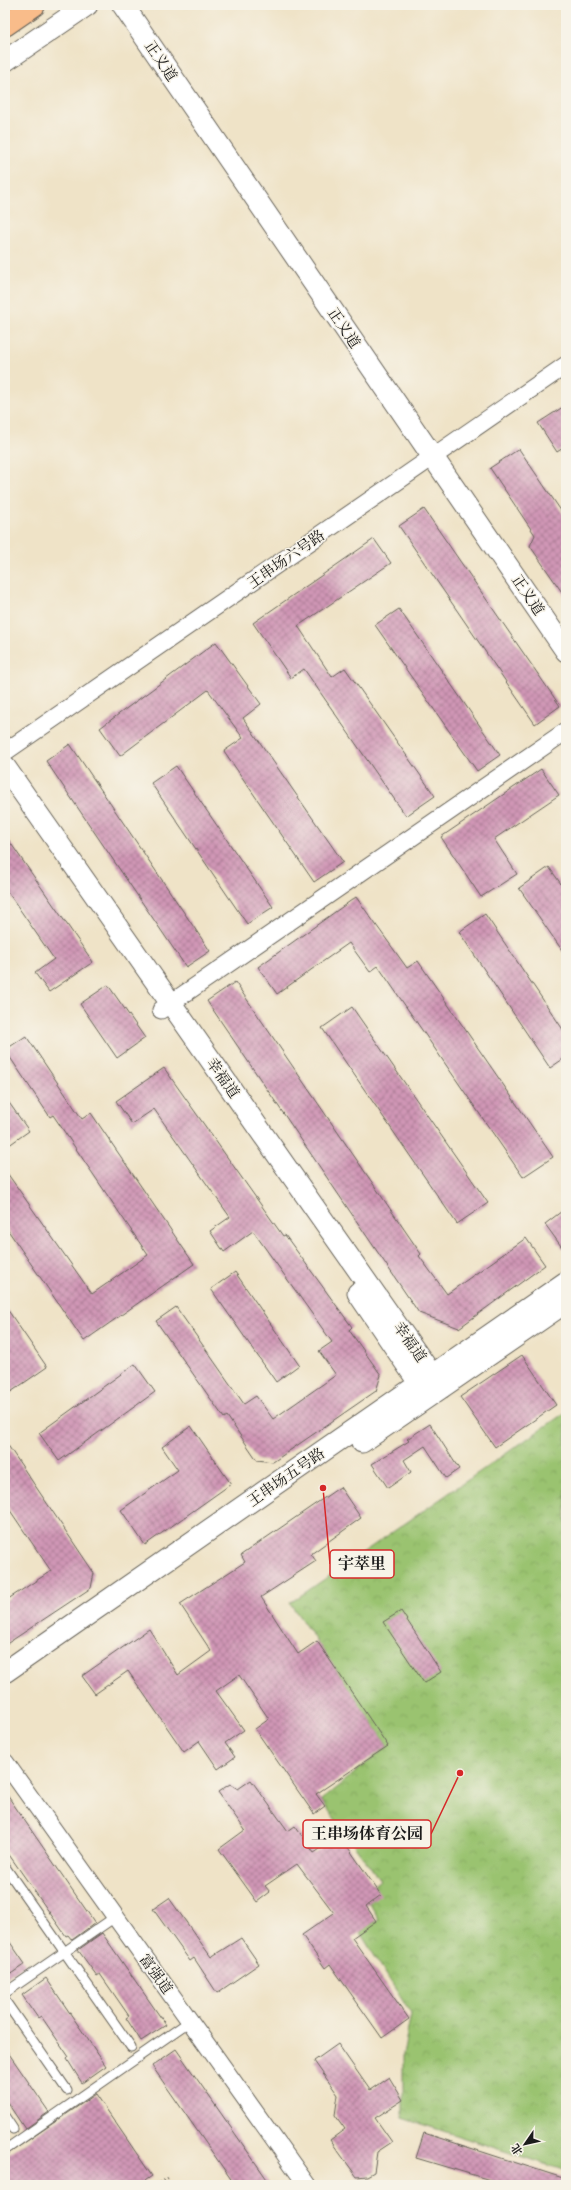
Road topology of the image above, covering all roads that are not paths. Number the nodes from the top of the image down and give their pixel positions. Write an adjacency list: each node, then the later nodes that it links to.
1 (34, 5): 5 (highway)
2 (87, 5): 6 (street)
3 (123, 5): 8 (street, 正义道)
4 (136, 5): 8 (street, 正义道)
5 (5, 25)
6 (5, 61)
7 (566, 365): 8 (street, 王串场六号路)
8 (438, 454): 9 (street, 正义道); 10 (street, 正义道); 12 (street, 王串场六号路)
9 (566, 631)
10 (566, 651)
11 (566, 731): 15 (street)
12 (5, 752)
13 (5, 767): 15 (street, 幸福道)
14 (5, 788): 15 (street, 幸福道)
15 (166, 1007): 18 (street, 幸福道)
16 (566, 1282): 18 (street, 王串场五号路)
17 (566, 1302): 18 (street, 王串场五号路)
18 (431, 1386): 19 (street, 王串场五号路); 20 (street, 王串场五号路)
19 (5, 1672)
20 (5, 1687)
21 (5, 1762): 23 (street, 富强道)
22 (5, 1867): 24 (lane)
23 (115, 1917): 24 (lane); 27 (street, 富强道)
24 (64, 1952): 25 (lane); 28 (lane)
25 (5, 1993)
26 (5, 2001): 29 (lane)
27 (190, 2021): 32 (lane); 33 (street, 富强道)
28 (131, 2047)
29 (67, 2090)
30 (5, 2117): 31 (lane)
31 (13, 2129)
32 (5, 2150)
33 (307, 2185)

